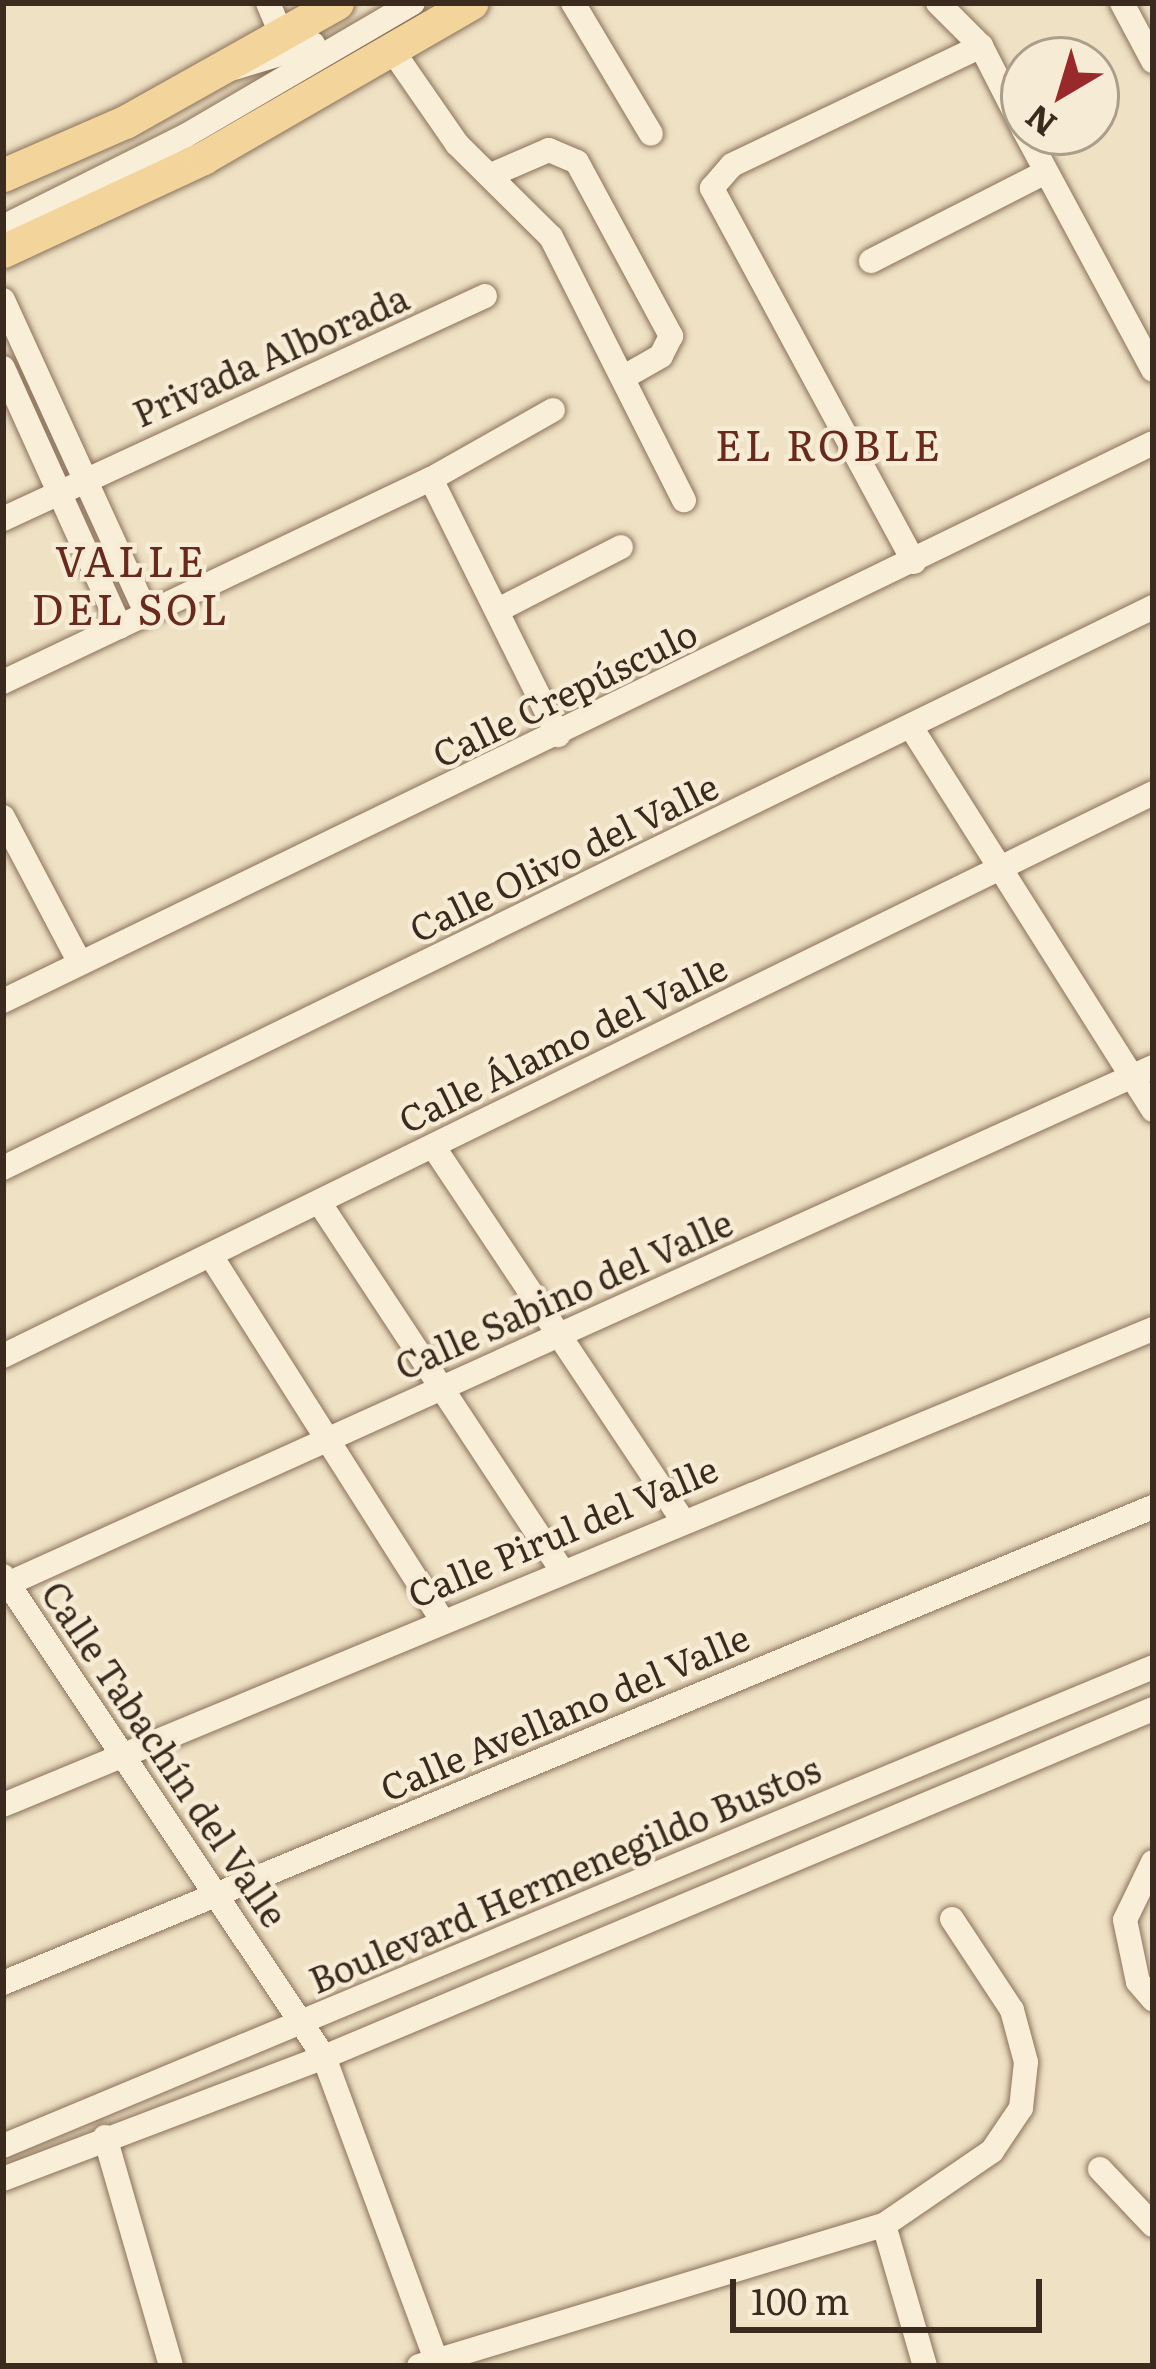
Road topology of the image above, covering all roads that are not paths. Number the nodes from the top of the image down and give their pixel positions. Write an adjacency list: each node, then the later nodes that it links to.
1 (382, 3): 12 (street)
2 (412, 3): 19 (street)
3 (472, 3): 10 (main road)
4 (573, 3): 14 (street)
5 (938, 3): 9 (street)
6 (1122, 3): 11 (street)
7 (326, 6): 8 (main road)
8 (274, 19): 12 (main road)
9 (981, 46): 13 (street); 35 (street)
10 (392, 50): 18 (street); 20 (main road)
11 (1153, 61)
12 (210, 73): 17 (main road)
13 (1000, 84)
14 (651, 134)
15 (1037, 156): 16 (street)
16 (1046, 172): 21 (street); 25 (street)
17 (3, 175)
18 (491, 175): 26 (street); 26 (street)
19 (3, 227)
20 (3, 251)
21 (871, 261)
22 (484, 296): 29 (street, Privada Alborada)
23 (3, 300): 29 (street)
24 (3, 368): 31 (street)
25 (1153, 370)
26 (624, 377): 32 (street)
27 (553, 410): 30 (street)
28 (1153, 443): 35 (street, Calle Crepúsculo)
29 (85, 477): 31 (street, Privada Alborada); 38 (street)
30 (431, 479): 37 (street); 38 (street)
31 (60, 490): 33 (street, Privada Alborada); 39 (street)
32 (684, 500)
33 (3, 519)
34 (621, 547): 37 (street)
35 (914, 562): 42 (street, Calle Crepúsculo)
36 (1153, 607): 41 (street, Calle Olivo del Valle)
37 (498, 610): 42 (street)
38 (147, 614): 39 (street)
39 (119, 627): 40 (street)
40 (3, 682)
41 (911, 727): 45 (street); 51 (street, Calle Olivo del Valle)
42 (558, 736): 46 (street, Calle Crepúsculo)
43 (1153, 793): 45 (street, Calle Álamo del Valle)
44 (6, 830): 46 (street)
45 (1000, 865): 48 (street); 50 (street, Calle Álamo del Valle)
46 (80, 963): 47 (street, Calle Crepúsculo)
47 (3, 1001)
48 (1143, 1072): 49 (street); 55 (street, Calle Sabino del Valle)
49 (1153, 1110)
50 (433, 1146): 52 (street, Calle Álamo del Valle); 55 (street)
51 (3, 1168)
52 (319, 1202): 53 (street, Calle Álamo del Valle); 57 (street)
53 (211, 1256): 56 (street, Calle Álamo del Valle); 58 (street)
54 (1153, 1329): 60 (street, Calle Pirul del Valle)
55 (558, 1336): 57 (street, Calle Sabino del Valle); 60 (street)
56 (3, 1356)
57 (442, 1384): 58 (street, Calle Sabino del Valle); 61 (street)
58 (327, 1438): 62 (street, Calle Sabino del Valle); 63 (street)
59 (1153, 1507): 69 (street, Calle Avellano del Valle)
60 (681, 1517): 61 (street, Calle Pirul del Valle)
61 (561, 1569): 63 (street, Calle Pirul del Valle)
62 (5, 1582): 66 (street, Calle Tabachín del Valle)
63 (442, 1620): 66 (street, Calle Pirul del Valle)
64 (1153, 1667): 73 (street, Boulevard Hermenegildo Bustos)
65 (1153, 1709): 74 (street, Boulevard Hermenegildo Bustos)
66 (122, 1754): 67 (street, Calle Pirul del Valle); 69 (street, Calle Tabachín del Valle)
67 (3, 1805)
68 (1153, 1862): 72 (street)
69 (217, 1894): 71 (street, Calle Avellano del Valle); 73 (street, Calle Tabachín del Valle)
70 (952, 1919): 79 (street)
71 (3, 1983)
72 (1153, 1999)
73 (304, 2023): 74 (street, Calle Tabachín del Valle); 76 (street, Boulevard Hermenegildo Bustos)
74 (325, 2057): 75 (street, Boulevard Hermenegildo Bustos); 81 (street, Calle Tabachín del Valle)
75 (105, 2137): 78 (street, Boulevard Hermenegildo Bustos); 82 (street)
76 (3, 2146)
77 (1100, 2169): 80 (street)
78 (3, 2180)
79 (884, 2225): 81 (street); 83 (street)
80 (1153, 2225)
81 (431, 2364)
82 (171, 2366)
83 (925, 2366)

